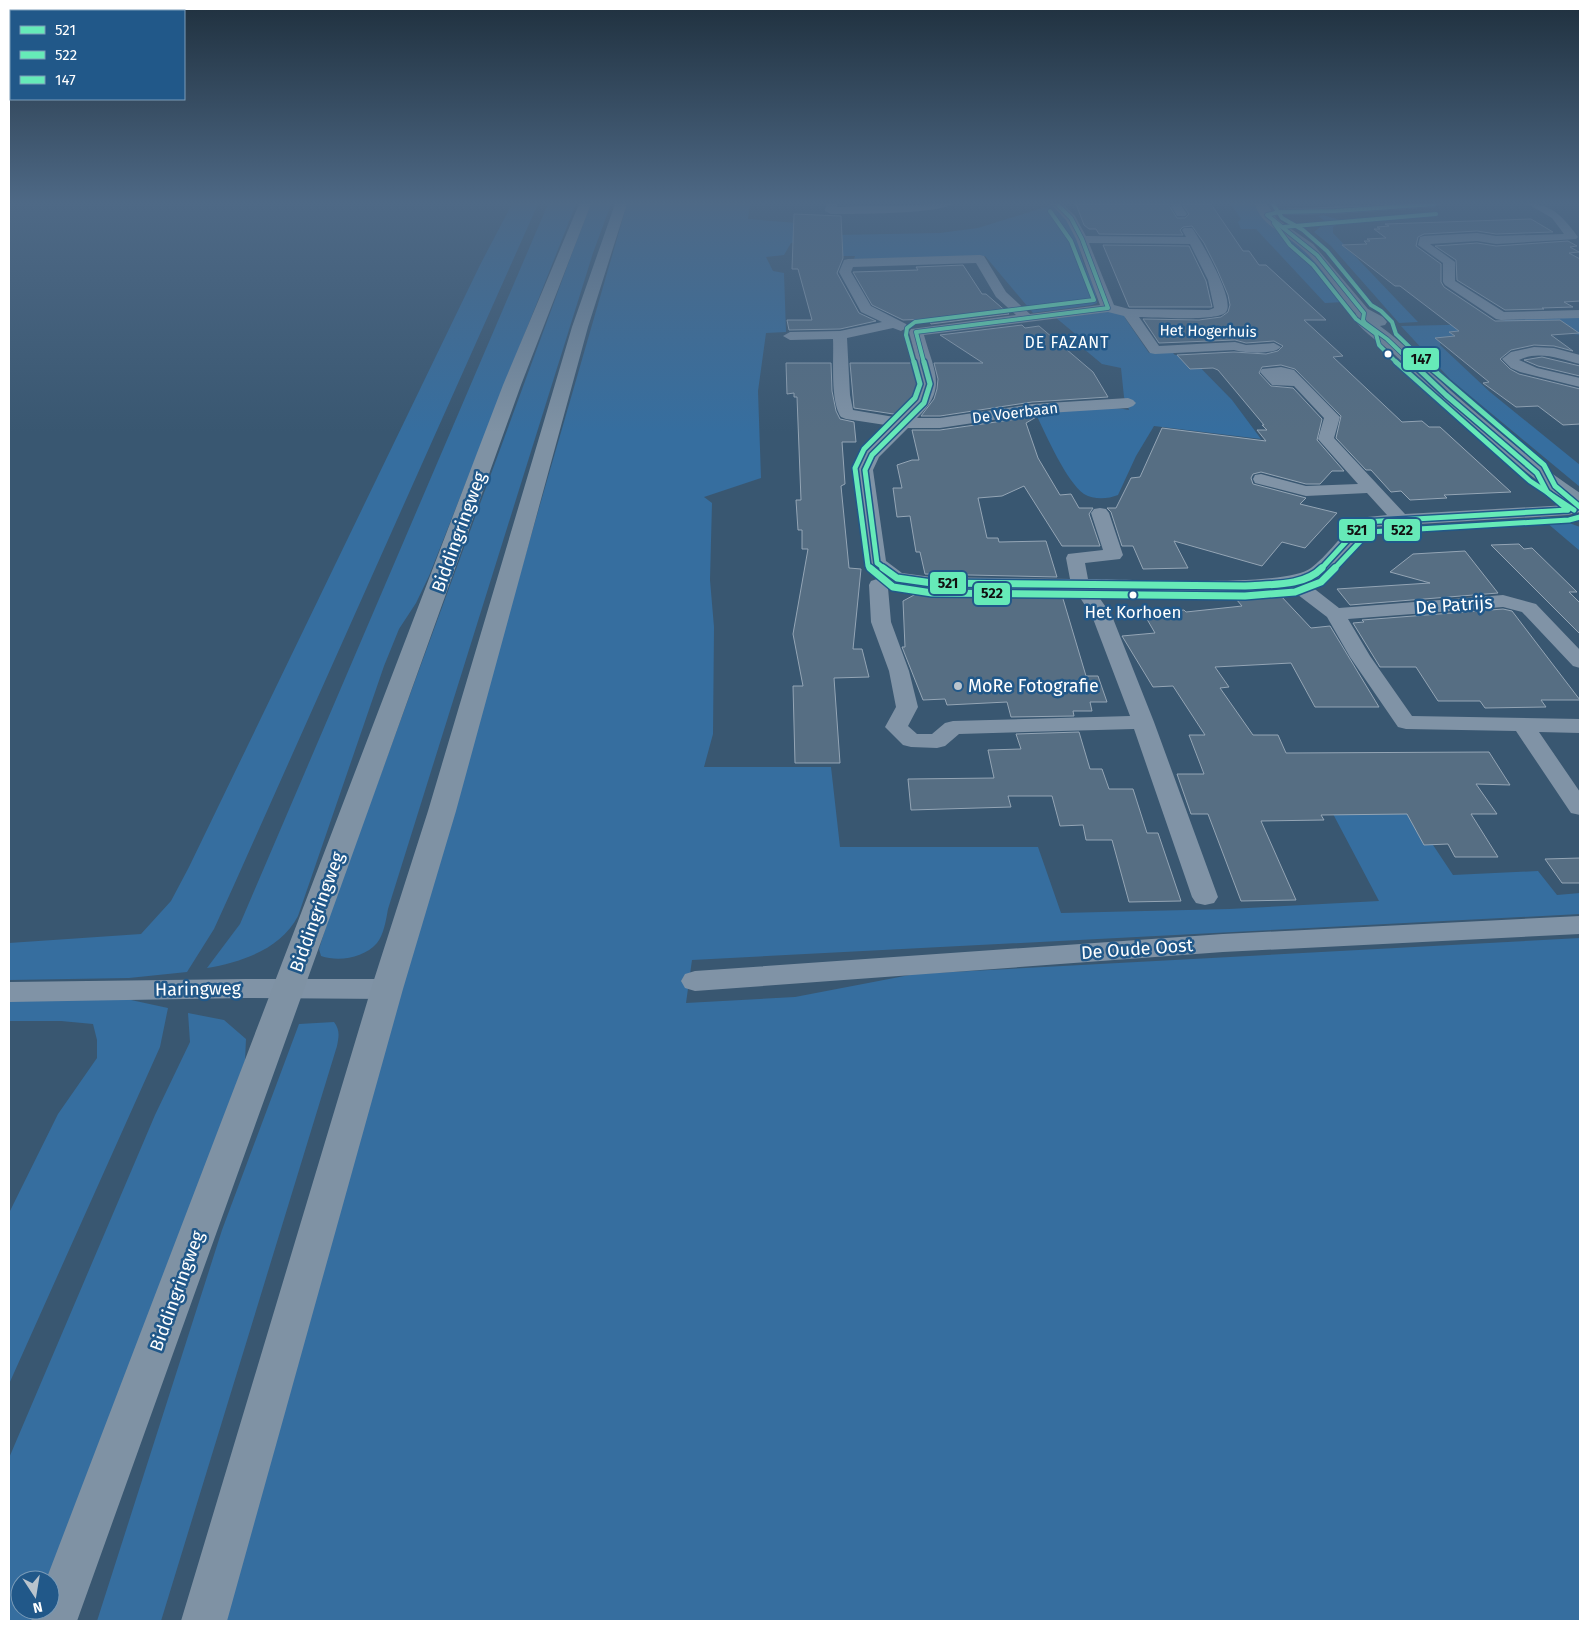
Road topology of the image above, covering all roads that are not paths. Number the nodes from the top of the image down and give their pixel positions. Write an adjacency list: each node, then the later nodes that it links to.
1 (554, 280): 40 (main road, Biddingringweg)
2 (596, 280): 41 (main road)
3 (850, 280): 13 (street)
4 (993, 280): 12 (street)
5 (1097, 280): 9 (street)
6 (1213, 280): 10 (street)
7 (1338, 280): 25 (street)
8 (1449, 280): 11 (street)
9 (1108, 308): 10 (street); 12 (street)
10 (1129, 314): 17 (street, Het Hogerhuis)
11 (1580, 314)
12 (1026, 317): 14 (street)
13 (894, 324): 14 (street); 15 (street)
14 (916, 332): 22 (street)
15 (840, 335): 16 (street); 22 (street)
16 (790, 336)
17 (1274, 348)
18 (1580, 360): 19 (street)
19 (1578, 380)
20 (1297, 382): 24 (street)
21 (1128, 403): 22 (street, De Voerbaan)
22 (903, 422): 28 (street)
23 (1261, 479): 24 (street)
24 (1371, 488): 27 (street)
25 (1577, 510): 27 (street)
26 (1100, 513): 30 (street)
27 (1400, 519): 29 (street)
28 (897, 578): 30 (street); 33 (street)
29 (1293, 582): 30 (street); 31 (street)
30 (1080, 584): 33 (street)
31 (1335, 614): 32 (street, De Patrijs); 34 (street)
32 (1580, 662)
33 (1143, 722): 37 (street)
34 (1524, 726): 35 (street); 36 (street)
35 (1580, 726)
36 (1579, 808)
37 (1205, 897)
38 (1580, 925): 39 (street, De Oude Oost)
39 (695, 982)
40 (290, 987): 41 (street, Haringweg); 42 (street, Haringweg); 43 (main road, Biddingringweg)
41 (387, 989): 44 (main road)
42 (9, 992)
43 (54, 1621)
44 (204, 1621)

